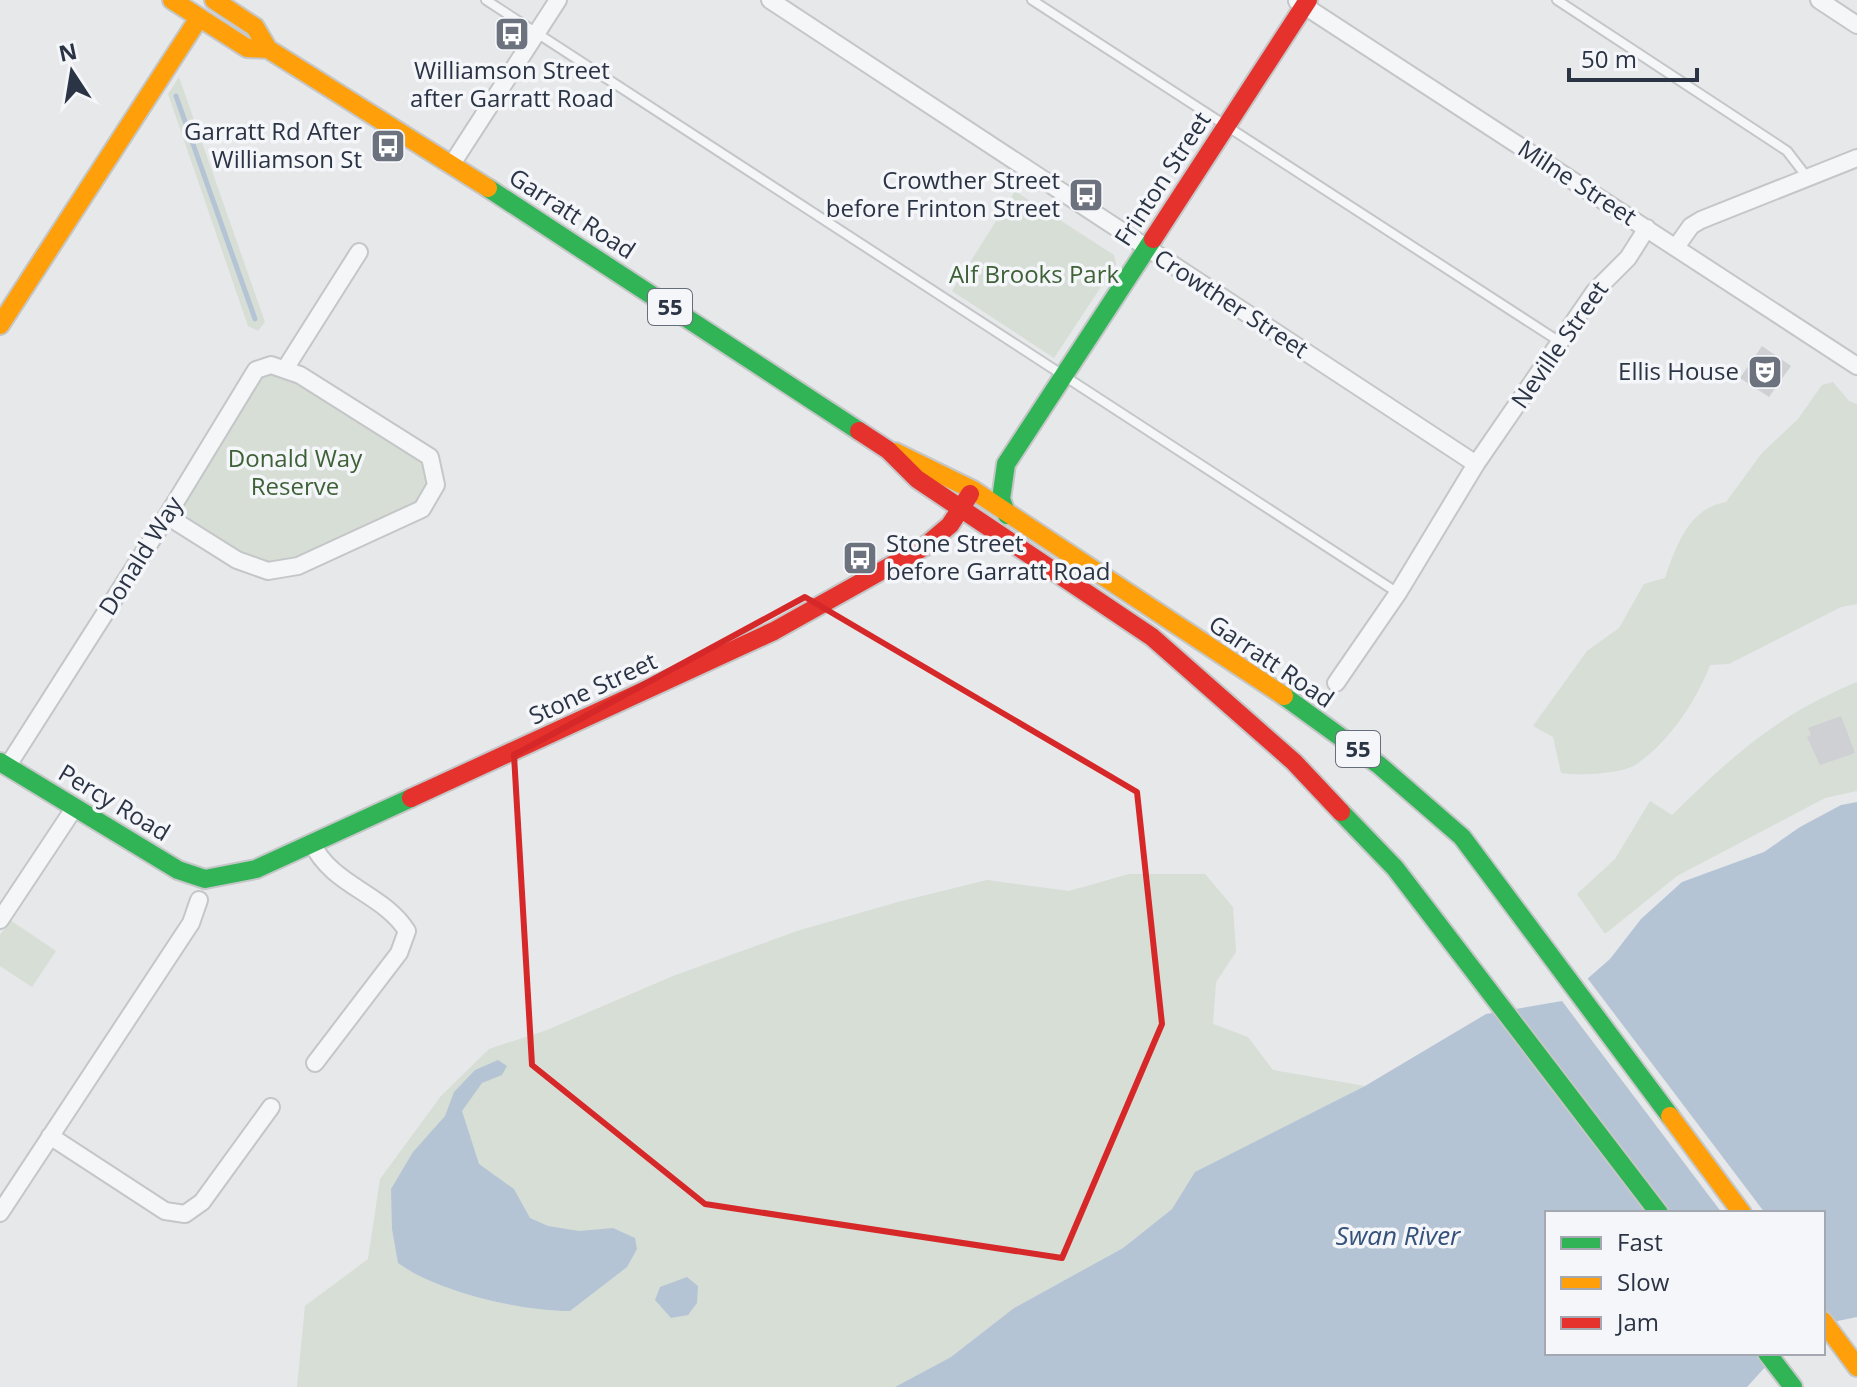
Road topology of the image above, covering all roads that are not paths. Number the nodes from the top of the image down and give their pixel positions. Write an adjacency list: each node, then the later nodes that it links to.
1 (172, 0): 10 (main road, Garratt Road / 55)
2 (214, 0): 13 (main road, Garratt Road / 55)
3 (486, 0): 12 (lane)
4 (558, 0): 12 (street)
5 (770, 0): 20 (street, Crowther Street)
6 (1032, 0): 14 (lane)
7 (1557, 0): 17 (lane)
8 (1819, 0): 11 (street)
9 (1303, 2): 14 (main road, Frinton Street); 18 (street, Milne Street)
10 (199, 18): 13 (main road, Garratt Road / 55); 22 (main road)
11 (1857, 25)
12 (537, 33): 16 (street); 26 (lane)
13 (268, 49): 16 (main road, Garratt Road / 55)
14 (1225, 126): 20 (main road, Frinton Street); 23 (lane)
15 (1857, 158): 17 (street)
16 (452, 164): 27 (main road, Garratt Road / 55)
17 (1807, 177): 19 (street)
18 (1647, 228): 19 (street, Milne Street); 23 (street, Neville Street)
19 (1676, 247): 24 (street, Milne Street)
20 (1146, 248): 26 (main road, Frinton Street); 29 (street, Crowther Street)
21 (359, 252): 25 (street)
22 (0, 325)
23 (1561, 343): 29 (street, Neville Street)
24 (1857, 366)
25 (285, 369): 34 (street, Donald Way); 34 (street)
26 (1064, 375): 28 (main road, Frinton Street); 35 (lane)
27 (888, 450): 30 (main road, Garratt Road / 55); 32 (main road, Garratt Road / 55)
28 (1006, 464): 30 (main road); 33 (main road, Frinton Street)
29 (1476, 464): 35 (street)
30 (952, 480): 31 (main road, Garratt Road / 55)
31 (971, 492): 32 (main road, Stone Street); 33 (main road, Garratt Road / 55)
32 (961, 508): 39 (main road, Stone Street); 46 (main road, Garratt Road / 55)
33 (1007, 515): 47 (main road, Garratt Road / 55)
34 (167, 516): 37 (street, Donald Way)
35 (1398, 593): 36 (street)
36 (1336, 683)
37 (4, 764): 38 (main road, Percy Road)
38 (75, 807): 40 (main road, Percy Road); 42 (street)
39 (312, 843): 40 (main road, Stone Street); 43 (street)
40 (205, 879)
41 (199, 900): 45 (street)
42 (0, 920)
43 (315, 1063)
44 (271, 1107): 45 (street)
45 (50, 1136): 48 (street)
46 (1657, 1211)
47 (1741, 1211)
48 (0, 1213)
49 (1825, 1324): 51 (main road)
50 (1769, 1355): 52 (main road)
51 (1857, 1367)
52 (1793, 1387)

